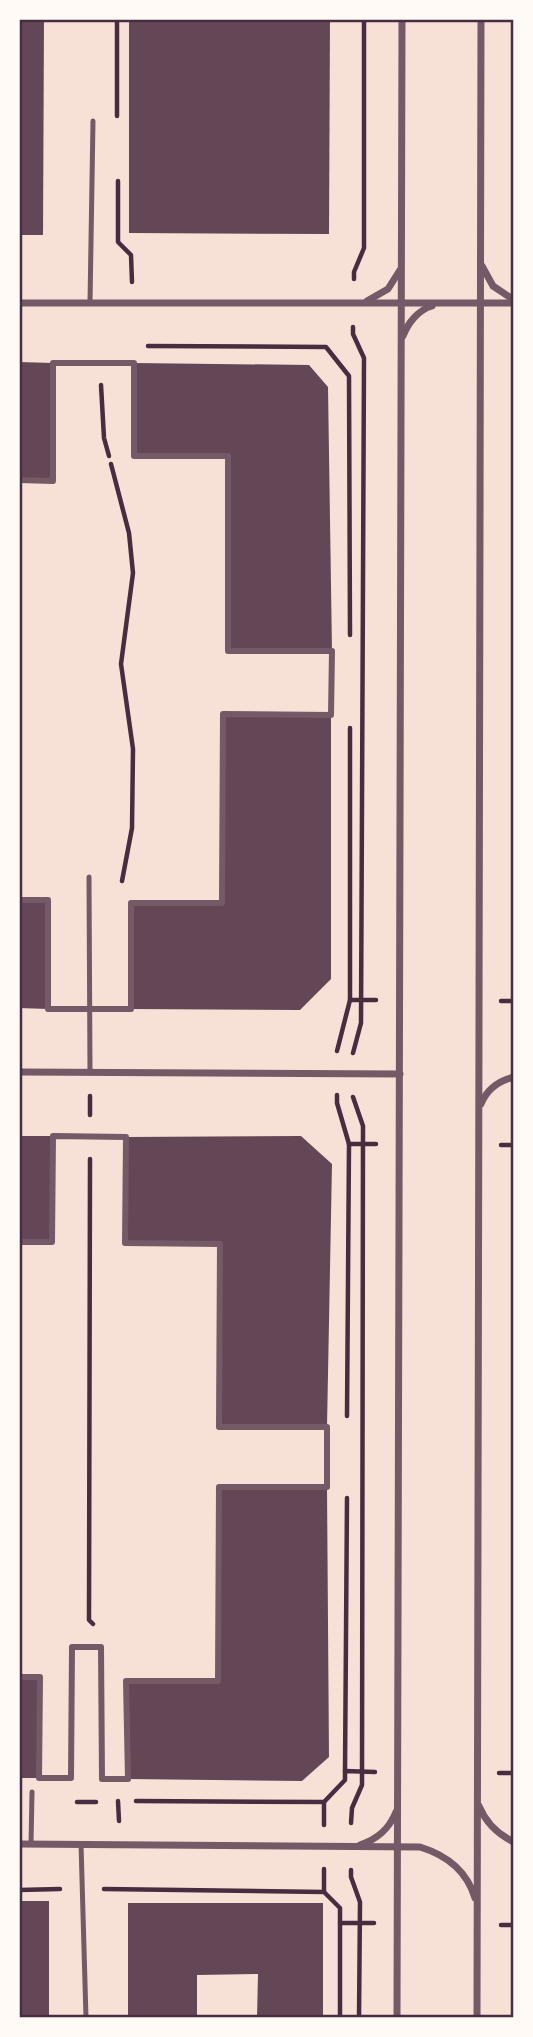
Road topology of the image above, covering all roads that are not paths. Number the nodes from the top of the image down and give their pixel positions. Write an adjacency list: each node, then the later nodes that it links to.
1 (402, 19): 4 (street)
2 (481, 19): 5 (street)
3 (93, 121): 8 (lane)
4 (402, 255): 9 (street); 10 (street)
5 (480, 256): 6 (street); 12 (street)
6 (514, 302): 12 (street)
7 (19, 303): 8 (street)
8 (90, 303): 9 (street)
9 (354, 303): 10 (street)
10 (402, 303): 11 (street); 13 (street)
11 (440, 303): 12 (street); 13 (street)
12 (480, 303): 22 (street)
13 (401, 341): 20 (street)
14 (19, 480): 17 (street)
15 (89, 877): 17 (lane)
16 (19, 900): 17 (street)
17 (90, 1009): 19 (lane)
18 (19, 1072): 19 (street)
19 (90, 1072): 20 (street)
20 (400, 1074): 27 (street)
21 (514, 1077): 22 (street)
22 (479, 1115): 26 (street)
23 (19, 1242): 24 (street)
24 (19, 1676)
25 (32, 1792): 30 (lane)
26 (477, 1796): 28 (street); 34 (street)
27 (398, 1801): 32 (street); 33 (street)
28 (514, 1842)
29 (19, 1844): 30 (street)
30 (31, 1844): 31 (street)
31 (81, 1844): 32 (street); 35 (lane)
32 (351, 1846): 33 (street)
33 (398, 1846): 34 (street); 36 (street)
34 (477, 1905): 37 (street)
35 (86, 2018)
36 (397, 2018)
37 (477, 2018)

